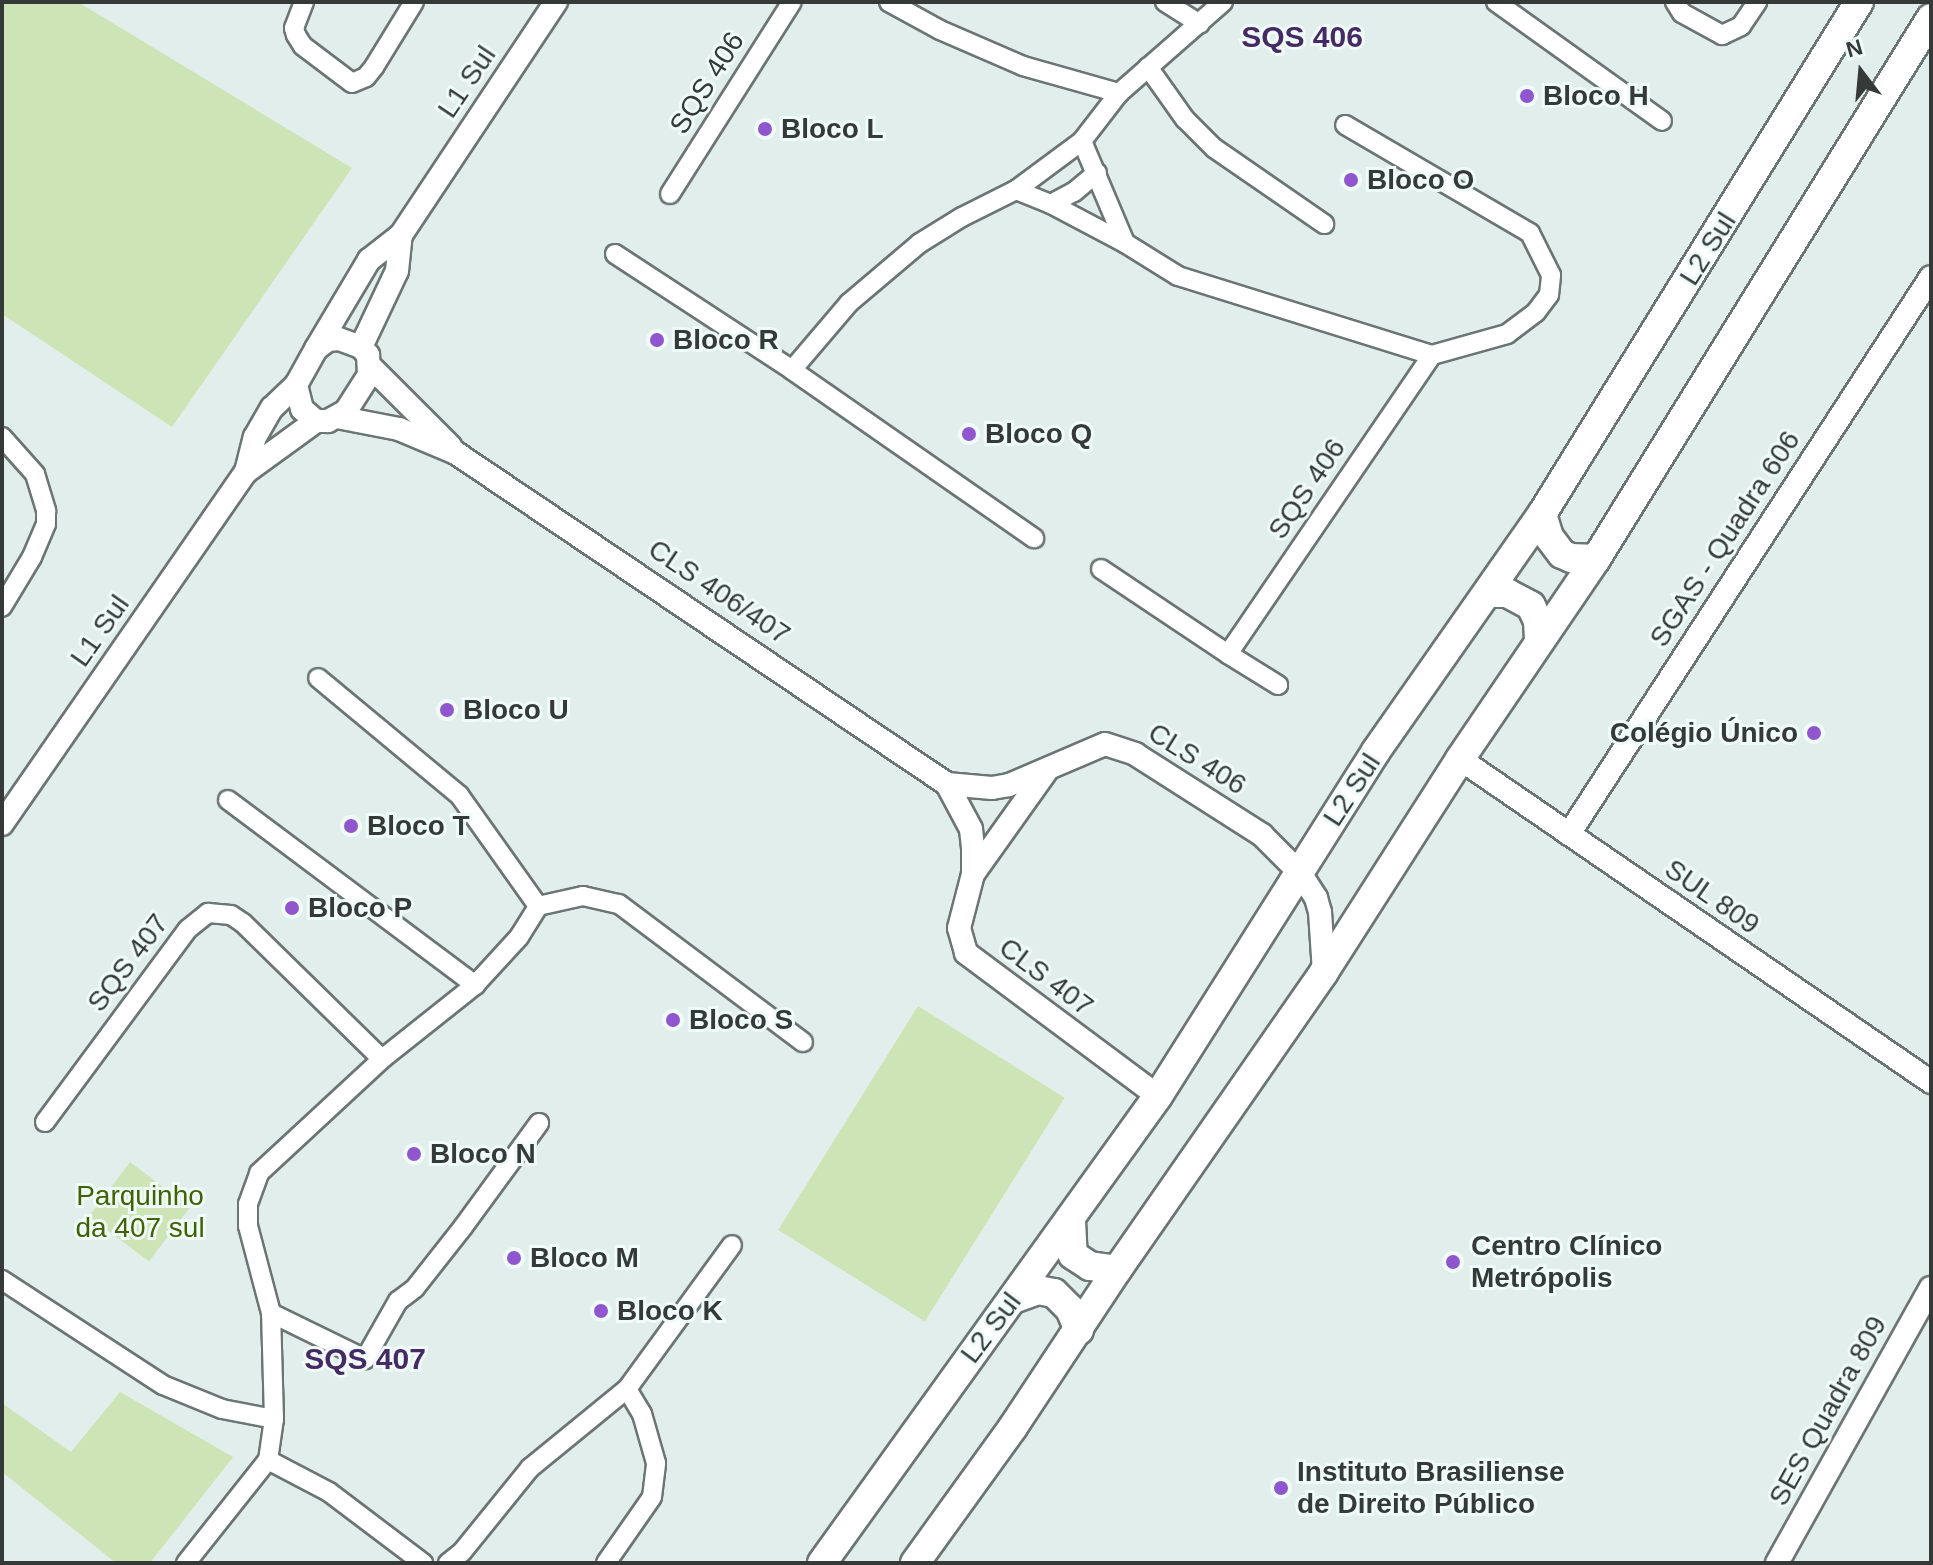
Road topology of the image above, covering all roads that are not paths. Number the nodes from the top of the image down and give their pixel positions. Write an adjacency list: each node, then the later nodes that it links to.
1 (304, 2): 2 (street)
2 (414, 2)
3 (556, 2): 24 (street, L1 Sul)
4 (792, 2): 21 (street, SQS 406)
5 (889, 2): 15 (street)
6 (1165, 2): 13 (street)
7 (1223, 2): 13 (street)
8 (1496, 2): 16 (street)
9 (1675, 2): 10 (street)
10 (1757, 2)
11 (1859, 2): 37 (main road, L2 Sul)
12 (1931, 18): 39 (main road)
13 (1200, 24): 14 (street)
14 (1148, 67): 15 (street); 23 (street)
15 (1119, 93): 18 (street)
16 (1662, 121)
17 (1345, 125): 29 (street)
18 (1082, 141): 19 (street); 20 (street)
19 (1097, 173): 22 (street); 25 (street)
20 (1016, 190): 22 (street); 31 (street)
21 (670, 194)
22 (1051, 204): 25 (street)
23 (1324, 224)
24 (401, 235): 28 (street, L1 Sul); 30 (street, L1 Sul)
25 (1125, 243): 29 (street)
26 (615, 254): 31 (street)
27 (1931, 277): 52 (street, SGAS - Quadra 606)
28 (316, 349): 30 (street); 32 (street)
29 (1432, 355): 44 (street, SQS 406)
30 (365, 356): 33 (street); 35 (street, CLS 406/407)
31 (792, 370): 38 (street)
32 (296, 385): 33 (street); 36 (street, L1 Sul)
33 (327, 419): 35 (street, CLS 406/407); 36 (street, L1 Sul)
34 (2, 437): 42 (street)
35 (456, 453): 49 (street, CLS 406/407)
36 (246, 472): 51 (street, L1 Sul)
37 (1542, 514): 39 (main road); 41 (main road, L2 Sul)
38 (1034, 538)
39 (1596, 559): 43 (main road)
40 (1101, 569): 44 (street)
41 (1488, 593): 43 (main road); 53 (main road, L2 Sul)
42 (2, 607)
43 (1539, 642): 47 (main road)
44 (1228, 654): 46 (street)
45 (318, 678): 55 (street)
46 (1278, 685)
47 (1460, 759): 52 (street, SUL 809); 56 (main road)
48 (1048, 769): 49 (street, CLS 406); 53 (street, CLS 406); 54 (street)
49 (947, 784): 54 (street, CLS 407)
50 (228, 800): 57 (street)
51 (2, 824)
52 (1569, 834): 60 (street, SUL 809)
53 (1300, 873): 56 (street, CLS 406); 61 (main road, L2 Sul)
54 (973, 874): 61 (street, CLS 407)
55 (538, 906): 57 (street); 58 (street)
56 (1324, 972): 66 (main road)
57 (475, 985): 59 (street)
58 (803, 1042)
59 (382, 1059): 62 (street, SQS 407); 70 (street)
60 (1931, 1082)
61 (1158, 1096): 64 (main road, L2 Sul)
62 (45, 1122)
63 (539, 1123): 70 (street)
64 (1071, 1221): 66 (main road); 69 (main road, L2 Sul)
65 (732, 1245): 72 (street)
66 (1117, 1270): 71 (main road)
67 (2, 1280): 73 (street)
68 (1931, 1288): 81 (street, SES Quadra 809)
69 (1013, 1299): 71 (main road); 79 (main road, L2 Sul)
70 (271, 1313): 73 (street)
71 (1079, 1330): 80 (main road)
72 (627, 1389): 77 (street); 78 (street)
73 (274, 1419): 74 (street)
74 (268, 1460): 75 (street); 76 (street)
75 (186, 1563)
76 (423, 1563)
77 (448, 1563)
78 (606, 1563)
79 (822, 1563)
80 (915, 1563)
81 (1777, 1563)

